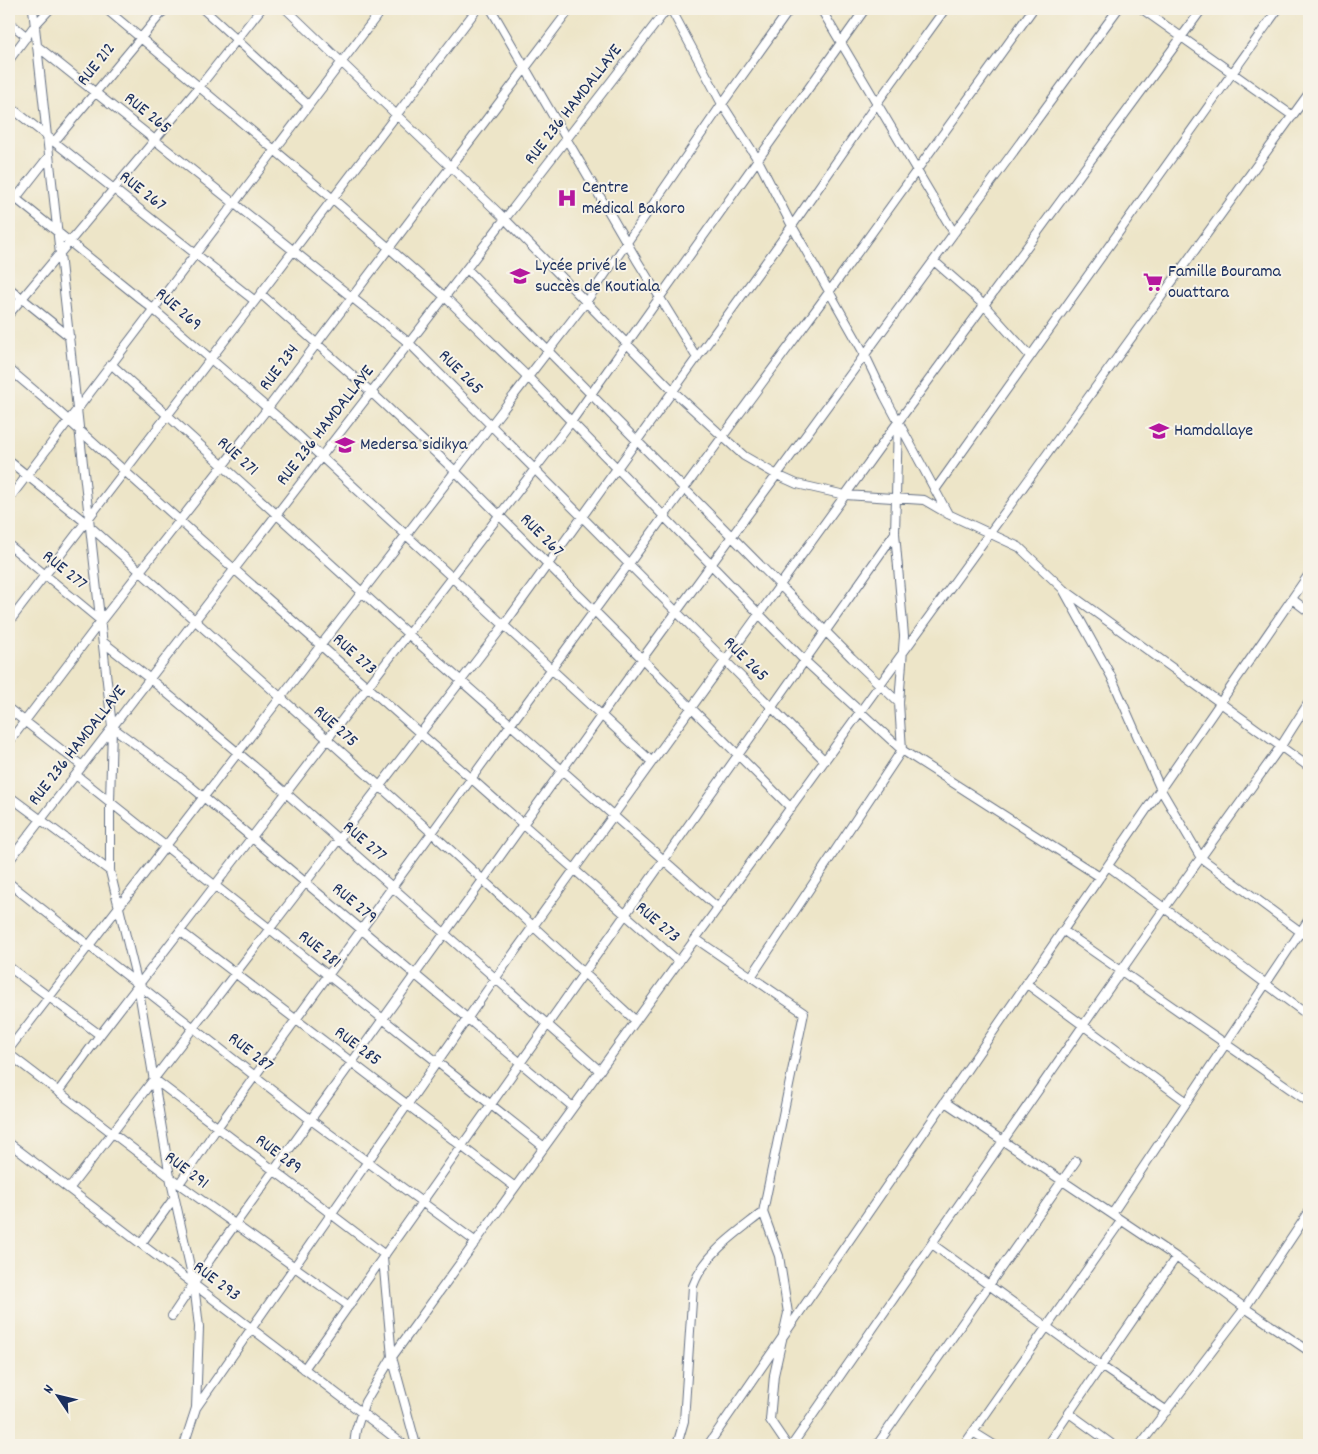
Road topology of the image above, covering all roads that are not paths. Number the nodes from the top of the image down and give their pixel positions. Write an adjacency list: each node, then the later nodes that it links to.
1 (33, 9): 23 (street)
2 (50, 9): 23 (street)
3 (106, 9): 25 (street)
4 (165, 9): 25 (street, RUE 212)
5 (203, 9): 27 (street)
6 (261, 9): 27 (street)
7 (286, 9): 31 (street)
8 (382, 9): 31 (street)
9 (477, 9): 41 (street)
10 (491, 9): 32 (street)
11 (570, 9): 32 (street, RUE 234)
12 (669, 9): 38 (street); 45 (street, RUE 236 HAMDALLAYE)
13 (790, 9): 38 (street)
14 (821, 9): 28 (street)
15 (865, 9): 28 (street)
16 (945, 9): 37 (street)
17 (1033, 9): 51 (street)
18 (1118, 9): 61 (street)
19 (1142, 9): 26 (street)
20 (1202, 9): 26 (street)
21 (1278, 9): 33 (street)
22 (9, 22): 24 (street)
23 (35, 25): 24 (street); 29 (street)
24 (27, 37): 30 (street)
25 (140, 37): 34 (street); 35 (street, RUE 212)
26 (1181, 37): 33 (street); 79 (street)
27 (237, 39): 34 (street); 39 (street)
28 (841, 42): 37 (street); 49 (street)
29 (37, 46): 35 (street, RUE 265); 43 (street)
30 (9, 60)
31 (342, 61): 39 (street); 41 (street)
32 (525, 68): 45 (street); 50 (street, RUE 234)
33 (1232, 73): 42 (street); 88 (street)
34 (200, 86): 44 (street); 47 (street)
35 (95, 92): 44 (street, RUE 265); 46 (street, RUE 212)
36 (1308, 96): 42 (street)
37 (877, 103): 51 (street); 59 (street)
38 (722, 104): 49 (street); 63 (street)
39 (308, 105): 47 (street)
40 (9, 106): 43 (street, RUE 267)
41 (396, 115): 50 (street); 55 (street)
42 (1293, 116): 131 (street)
43 (47, 137): 46 (street, RUE 267); 48 (street)
44 (155, 139): 52 (street); 56 (street, RUE 265)
45 (566, 140): 58 (street, RUE 236 HAMDALLAYE); 63 (street)
46 (54, 142): 52 (street, RUE 267)
47 (275, 149): 55 (street); 56 (street)
48 (49, 156): 54 (street); 60 (street)
49 (758, 160): 59 (street); 75 (street)
50 (451, 167): 58 (street); 64 (street, RUE 234)
51 (916, 170): 61 (street); 71 (street)
52 (114, 189): 62 (street); 66 (street, RUE 267)
53 (9, 193): 54 (street, RUE 269)
54 (16, 199): 57 (street); 60 (street, RUE 269)
55 (333, 199): 64 (street); 65 (street)
56 (234, 202): 65 (street, RUE 265); 66 (street)
57 (9, 207)
58 (505, 219): 69 (street, RUE 236 HAMDALLAYE); 78 (street)
59 (792, 226): 71 (street); 89 (street)
60 (58, 233): 62 (street, RUE 269); 67 (street)
61 (954, 233): 68 (street)
62 (70, 242): 67 (street); 80 (street, RUE 269)
63 (627, 242): 75 (street); 78 (street)
64 (390, 248): 73 (street); 74 (street, RUE 234)
65 (294, 250): 72 (street); 74 (street, RUE 265)
66 (195, 253): 77 (street, RUE 267); 80 (street)
67 (60, 254): 76 (street); 82 (street)
68 (934, 261): 79 (street); 87 (street)
69 (467, 269): 73 (street, RUE 236 HAMDALLAYE); 86 (street)
70 (9, 288): 76 (street)
71 (829, 292): 87 (street); 105 (street)
72 (261, 294): 77 (street); 85 (street, RUE 267)
73 (445, 296): 83 (street, RUE 236 HAMDALLAYE); 93 (street)
74 (353, 297): 83 (street, RUE 265); 85 (street, RUE 234)
75 (660, 297): 84 (street); 89 (street)
76 (22, 298): 81 (street); 82 (street)
77 (256, 301): 90 (street)
78 (586, 302): 84 (street); 86 (street)
79 (984, 305): 88 (street); 102 (street)
80 (153, 308): 90 (street, RUE 269); 91 (street)
81 (9, 314)
82 (70, 337): 97 (street)
83 (409, 343): 95 (street, RUE 236 HAMDALLAYE); 103 (street, RUE 265)
84 (627, 343): 94 (street); 96 (street)
85 (317, 344): 95 (street, RUE 267); 98 (street, RUE 234)
86 (548, 351): 93 (street); 96 (street)
87 (865, 355): 102 (street); 115 (street)
88 (1030, 356): 117 (street)
89 (697, 358): 94 (street)
90 (211, 359): 98 (street, RUE 269); 99 (street)
91 (111, 364): 97 (street); 99 (street, RUE 271)
92 (9, 369): 100 (street, RUE 273)
93 (528, 377): 101 (street); 103 (street)
94 (674, 390): 105 (street); 106 (street)
95 (371, 392): 107 (street, RUE 236 HAMDALLAYE); 113 (street, RUE 267)
96 (591, 394): 101 (street); 106 (street)
97 (78, 407): 100 (street); 104 (street)
98 (268, 408): 107 (street, RUE 269); 109 (street, RUE 234)
99 (168, 414): 109 (street, RUE 271); 112 (street)
100 (68, 420): 104 (street, RUE 273); 114 (street)
101 (571, 422): 110 (street); 111 (street)
102 (898, 422): 117 (street); 118 (street); 119 (street)
103 (491, 425): 111 (street, RUE 265); 113 (street)
104 (81, 431): 112 (street, RUE 273); 126 (street)
105 (723, 436): 115 (street); 116 (street)
106 (637, 441): 110 (street); 116 (street)
107 (322, 456): 121 (street, RUE 236 HAMDALLAYE); 130 (street, RUE 269)
108 (9, 461): 114 (street)
109 (224, 465): 121 (street, RUE 271); 127 (street, RUE 234)
110 (617, 469): 124 (street); 125 (street)
111 (535, 470): 123 (street); 124 (street, RUE 265)
112 (125, 471): 126 (street); 127 (street, RUE 273)
113 (455, 471): 123 (street, RUE 267); 130 (street)
114 (26, 475): 120 (street); 126 (street)
115 (777, 475): 118 (street); 132 (street)
116 (685, 489): 125 (street); 132 (street)
117 (935, 490): 122 (street)
118 (846, 495): 119 (street); 142 (street)
119 (895, 498): 122 (street); 129 (street)
120 (9, 499)
121 (278, 513): 137 (street, RUE 236 HAMDALLAYE); 144 (street, RUE 271)
122 (948, 514): 131 (street)
123 (500, 516): 135 (street, RUE 267); 141 (street)
124 (582, 517): 134 (street, RUE 265); 135 (street)
125 (664, 517): 134 (street); 136 (street)
126 (88, 519): 128 (street); 140 (street)
127 (180, 520): 137 (street, RUE 273); 138 (street, RUE 234)
128 (91, 529): 138 (street, RUE 275); 150 (street)
129 (895, 533): 154 (street); 158 (street)
130 (406, 534): 141 (street, RUE 269); 144 (street)
131 (991, 534): 143 (street); 158 (street)
132 (732, 537): 136 (street); 142 (street)
133 (9, 545): 140 (street, RUE 277)
134 (629, 564): 146 (street); 148 (street, RUE 265)
135 (548, 565): 146 (street, RUE 267); 153 (street)
136 (711, 565): 148 (street); 149 (street)
137 (234, 569): 151 (street, RUE 236 HAMDALLAYE); 157 (street, RUE 273)
138 (140, 572): 150 (street, RUE 234); 151 (street, RUE 275)
139 (1309, 574): 145 (street)
140 (45, 575): 150 (street, RUE 277); 152 (street)
141 (452, 577): 153 (street, RUE 269); 155 (street)
142 (780, 586): 149 (street); 154 (street)
143 (1063, 589): 168 (street); 194 (street)
144 (362, 591): 155 (street, RUE 271); 157 (street)
145 (1292, 599): 147 (street); 168 (street)
146 (595, 611): 159 (street, RUE 267); 162 (street)
147 (1309, 612)
148 (677, 613): 159 (street); 160 (street, RUE 265)
149 (759, 614): 160 (street); 161 (street)
150 (101, 621): 156 (street); 176 (street, RUE 234)
151 (194, 621): 163 (street, RUE 236 HAMDALLAYE); 167 (street, RUE 275)
152 (9, 622)
153 (504, 625): 162 (street, RUE 269); 164 (street)
154 (826, 631): 161 (street); 165 (street)
155 (408, 634): 164 (street, RUE 271); 166 (street)
156 (103, 642): 163 (street, RUE 277); 178 (street)
157 (320, 645): 166 (street, RUE 273); 167 (street)
158 (903, 654): 165 (street); 170 (street)
159 (642, 659): 171 (street, RUE 267); 175 (street)
160 (725, 661): 171 (street); 172 (street, RUE 265)
161 (805, 661): 172 (street); 174 (street)
162 (552, 670): 175 (street, RUE 269); 177 (street)
163 (150, 678): 178 (street, RUE 236 HAMDALLAYE); 184 (street, RUE 277)
164 (462, 680): 177 (street, RUE 271); 179 (street)
165 (880, 685): 170 (street); 174 (street)
166 (367, 687): 179 (street, RUE 273); 180 (street)
167 (280, 698): 180 (street, RUE 275); 184 (street)
168 (1220, 702): 182 (street); 194 (street)
169 (1309, 702): 182 (street)
170 (899, 703): 183 (street)
171 (691, 708): 185 (street, RUE 267); 187 (street)
172 (772, 708): 185 (street); 186 (street, RUE 265)
173 (9, 709): 176 (street)
174 (861, 712): 183 (street); 186 (street)
175 (602, 716): 187 (street, RUE 269); 190 (street)
176 (25, 721): 181 (street, RUE 234); 188 (street)
177 (511, 724): 190 (street, RUE 271); 192 (street)
178 (112, 727): 188 (street, RUE 236 HAMDALLAYE); 197 (street, RUE 279); 198 (street)
179 (421, 734): 192 (street, RUE 273); 193 (street)
180 (327, 740): 193 (street, RUE 275); 195 (street)
181 (9, 742)
182 (1281, 746): 189 (street); 207 (street)
183 (902, 750): 213 (street); 241 (street)
184 (238, 752): 195 (street, RUE 277); 197 (street)
185 (738, 755): 199 (street, RUE 267); 208 (street)
186 (825, 761): 199 (street)
187 (652, 762): 200 (street)
188 (82, 766): 191 (street, RUE 236 HAMDALLAYE)
189 (1309, 766)
190 (563, 769): 200 (street, RUE 271); 202 (street)
191 (76, 775): 198 (street, RUE 281); 201 (street, RUE 236 HAMDALLAYE)
192 (471, 779): 202 (street, RUE 273); 203 (street)
193 (380, 786): 203 (street, RUE 275); 205 (street)
194 (1161, 790): 207 (street); 210 (street)
195 (286, 793): 204 (street); 205 (street, RUE 277)
196 (9, 796): 201 (street)
197 (203, 797): 204 (street, RUE 279); 206 (street)
198 (110, 802): 206 (street, RUE 281); 212 (street)
199 (791, 808): 220 (street)
200 (614, 814): 208 (street, RUE 271); 211 (street)
201 (41, 820): 209 (street, RUE 236 HAMDALLAYE); 212 (street)
202 (523, 825): 211 (street, RUE 273); 214 (street)
203 (432, 833): 214 (street, RUE 275); 218 (street)
204 (252, 838): 216 (street, RUE 279); 217 (street)
205 (339, 840): 216 (street); 218 (street, RUE 277)
206 (165, 846): 217 (street, RUE 281); 219 (street)
207 (1201, 858): 221 (street); 229 (street)
208 (665, 859): 220 (street, RUE 271); 222 (street)
209 (9, 861)
210 (1108, 866): 213 (street); 221 (street)
211 (574, 870): 222 (street, RUE 273); 224 (street)
212 (110, 871): 219 (street)
213 (1100, 878): 228 (street)
214 (483, 880): 224 (street, RUE 275); 230 (street)
215 (9, 883): 233 (street, RUE 287)
216 (306, 883): 225 (street); 226 (street, RUE 279)
217 (214, 886): 225 (street, RUE 281); 227 (street)
218 (392, 888): 226 (street); 230 (street, RUE 277)
219 (118, 905): 233 (street); 245 (street)
220 (718, 908): 232 (street)
221 (1164, 908): 236 (street); 244 (street)
222 (625, 915): 234 (street, RUE 273); 237 (street)
223 (1309, 919): 229 (street)
224 (533, 926): 237 (street, RUE 275); 242 (street)
225 (270, 930): 238 (street); 240 (street, RUE 281)
226 (362, 930): 239 (street, RUE 279); 240 (street)
227 (180, 931): 238 (street, RUE 285); 245 (street)
228 (1064, 931): 236 (street); 243 (street)
229 (1300, 932): 231 (street); 244 (street)
230 (444, 934): 239 (street); 242 (street, RUE 277)
231 (1309, 938)
232 (696, 939): 234 (street); 241 (street)
233 (88, 946): 245 (street, RUE 287); 246 (street)
234 (679, 962): 251 (street)
235 (9, 967): 246 (street)
236 (1121, 970): 253 (street); 256 (street)
237 (584, 973): 251 (street, RUE 275); 252 (street)
238 (236, 974): 249 (street, RUE 285); 254 (street)
239 (415, 974): 248 (street, RUE 279); 250 (street)
240 (328, 976): 249 (street); 250 (street, RUE 281)
241 (751, 977): 289 (street)
242 (495, 978): 248 (street); 252 (street, RUE 277)
243 (1027, 984): 253 (street); 266 (street)
244 (1265, 984): 247 (street); 256 (street)
245 (138, 985): 254 (street, RUE 287); 255 (street); 264 (street)
246 (49, 997): 255 (street); 257 (street)
247 (1309, 1016)
248 (467, 1018): 260 (street); 261 (street, RUE 279)
249 (296, 1020): 259 (street, RUE 285); 263 (street)
250 (382, 1020): 259 (street); 260 (street, RUE 281)
251 (636, 1021): 262 (street)
252 (548, 1025): 261 (street); 262 (street, RUE 277)
253 (1083, 1025): 267 (street); 275 (street)
254 (194, 1028): 263 (street, RUE 287); 264 (street)
255 (100, 1035): 265 (street)
256 (1226, 1043): 267 (street); 268 (street)
257 (9, 1048)
258 (9, 1054): 265 (street, RUE 291)
259 (352, 1062): 269 (street, RUE 285); 272 (street)
260 (436, 1062): 269 (street); 270 (street, RUE 281)
261 (520, 1063): 270 (street); 271 (street, RUE 279)
262 (600, 1071): 271 (street)
263 (255, 1076): 272 (street, RUE 287); 273 (street)
264 (154, 1079): 273 (street, RUE 289); 274 (street); 282 (street)
265 (58, 1092): 274 (street, RUE 291)
266 (945, 1102): 275 (street); 308 (street)
267 (1187, 1102): 292 (street)
268 (1309, 1102)
269 (407, 1104): 277 (street, RUE 285); 280 (street)
270 (491, 1105): 277 (street); 278 (street, RUE 281)
271 (573, 1107): 278 (street)
272 (311, 1120): 280 (street, RUE 287); 281 (street)
273 (218, 1128): 281 (street, RUE 289); 284 (street)
274 (112, 1133): 282 (street, RUE 291); 286 (street)
275 (1003, 1141): 283 (street); 297 (street)
276 (9, 1143): 286 (street, RUE 293)
277 (462, 1146): 285 (street, RUE 285); 288 (street)
278 (544, 1147): 285 (street)
279 (1076, 1161): 283 (street)
280 (367, 1162): 288 (street, RUE 287); 291 (street)
281 (274, 1171): 291 (street, RUE 289); 294 (street)
282 (170, 1177): 284 (street, RUE 291); 287 (street)
283 (1062, 1181): 292 (street); 302 (street)
284 (178, 1184): 294 (street, RUE 291)
285 (515, 1187): 295 (street)
286 (69, 1189): 296 (street, RUE 293)
287 (174, 1198): 296 (street); 301 (street)
288 (422, 1202): 295 (street, RUE 287); 298 (street)
289 (763, 1212): 308 (street); 322 (street)
290 (1309, 1212): 304 (street)
291 (331, 1214): 298 (street, RUE 289); 300 (street)
292 (1112, 1214): 293 (street)
293 (1121, 1221): 299 (street); 306 (street)
294 (234, 1225): 300 (street, RUE 291); 301 (street)
295 (476, 1242): 310 (street)
296 (141, 1244): 301 (street, RUE 293)
297 (932, 1244): 302 (street); 325 (street)
298 (384, 1256): 303 (street); 310 (street)
299 (1176, 1257): 304 (street); 311 (street)
300 (294, 1267): 303 (street, RUE 291); 307 (street)
301 (194, 1284): 305 (street); 307 (street, RUE 293); 313 (street)
302 (989, 1286): 306 (street); 326 (street)
303 (349, 1306): 312 (street)
304 (1244, 1308): 309 (street); 314 (street)
305 (172, 1316)
306 (1046, 1327): 311 (street); 317 (street)
307 (251, 1328): 312 (street, RUE 293); 313 (street)
308 (781, 1339): 323 (street); 324 (street)
309 (1309, 1351)
310 (392, 1357): 315 (street); 321 (street)
311 (1101, 1366): 314 (street); 316 (street)
312 (304, 1369): 315 (street, RUE 293)
313 (196, 1408): 318 (street)
314 (1166, 1411): 331 (street)
315 (362, 1413): 319 (street); 320 (street, RUE 293)
316 (1069, 1413): 329 (street); 330 (street)
317 (973, 1432): 327 (street); 328 (street)
318 (184, 1445)
319 (354, 1445)
320 (404, 1445)
321 (416, 1445)
322 (676, 1445)
323 (708, 1445)
324 (787, 1445)
325 (792, 1445)
326 (877, 1445)
327 (964, 1445)
328 (994, 1445)
329 (1047, 1445)
330 (1113, 1445)
331 (1140, 1445)

